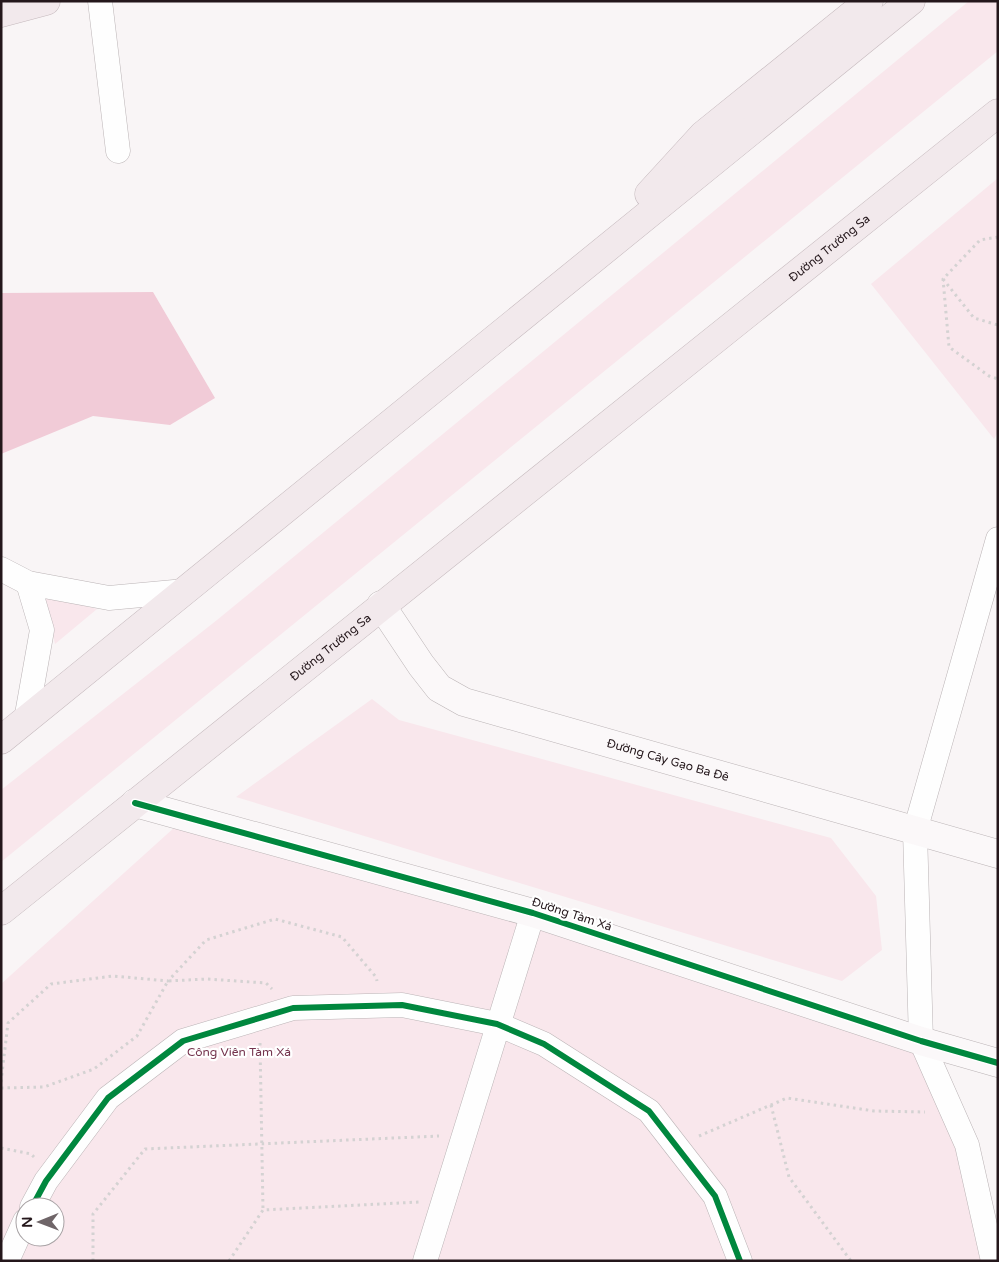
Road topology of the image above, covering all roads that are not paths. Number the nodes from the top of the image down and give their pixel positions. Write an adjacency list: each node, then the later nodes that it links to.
1 (46, 1): 5 (highway)
2 (100, 1): 8 (street)
3 (869, 1): 9 (highway)
4 (910, 1): 9 (highway)
5 (1, 13)
6 (998, 113): 10 (highway, Đường Trường Sa)
7 (998, 136): 10 (highway, Đường Trường Sa)
8 (118, 151)
9 (582, 266): 14 (highway)
10 (660, 383): 15 (highway, Đường Trường Sa)
11 (998, 539): 19 (street)
12 (1, 569): 13 (street)
13 (28, 583): 14 (street); 16 (street)
14 (185, 591): 16 (highway)
15 (381, 605): 18 (highway, Đường Trường Sa); 19 (street, Đường Cây Gạo Ba Đê)
16 (26, 720): 17 (highway)
17 (1, 740)
18 (135, 803): 21 (highway, Đường Trường Sa); 22 (street, Đường Tàm Xá)
19 (914, 831): 20 (street, Đường Cây Gạo Ba Đê); 24 (street)
20 (998, 854)
21 (1, 911)
22 (533, 913): 23 (street); 24 (street, Đường Tàm Xá)
23 (497, 1024): 26 (street); 29 (street); 30 (street)
24 (921, 1042): 25 (street, Đường Tàm Xá); 31 (street)
25 (998, 1062)
26 (38, 1197)
27 (15, 1243): 28 (street)
28 (7, 1261)
29 (425, 1261)
30 (740, 1261)
31 (993, 1261)

